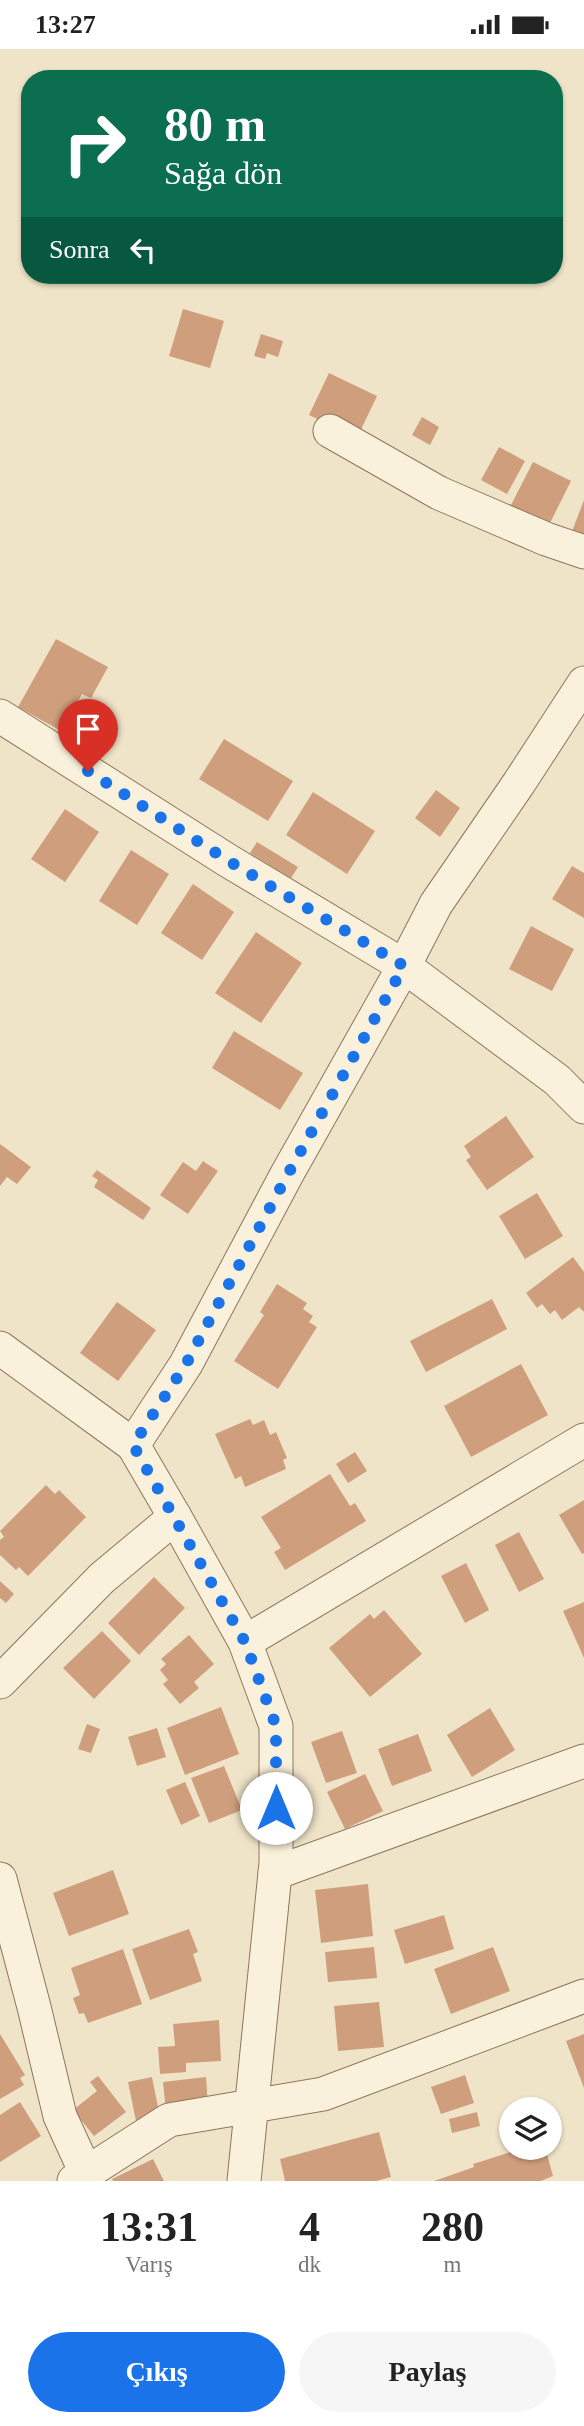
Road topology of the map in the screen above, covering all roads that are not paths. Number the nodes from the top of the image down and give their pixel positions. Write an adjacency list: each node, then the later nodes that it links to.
1 (330, 431): 2 (street)
2 (584, 552)
3 (584, 683): 5 (street)
4 (0, 716): 5 (street)
5 (404, 966): 6 (street); 9 (street)
6 (584, 1107)
7 (0, 1348): 9 (street)
8 (584, 1440): 11 (street)
9 (133, 1445): 10 (street)
10 (175, 1517): 11 (street); 12 (street)
11 (245, 1642): 14 (street)
12 (0, 1682)
13 (584, 1761): 14 (street)
14 (275, 1873): 17 (street)
15 (0, 1879): 18 (street)
16 (584, 1996): 17 (street)
17 (250, 2105): 18 (street); 19 (street)
18 (80, 2177)
19 (244, 2181)

